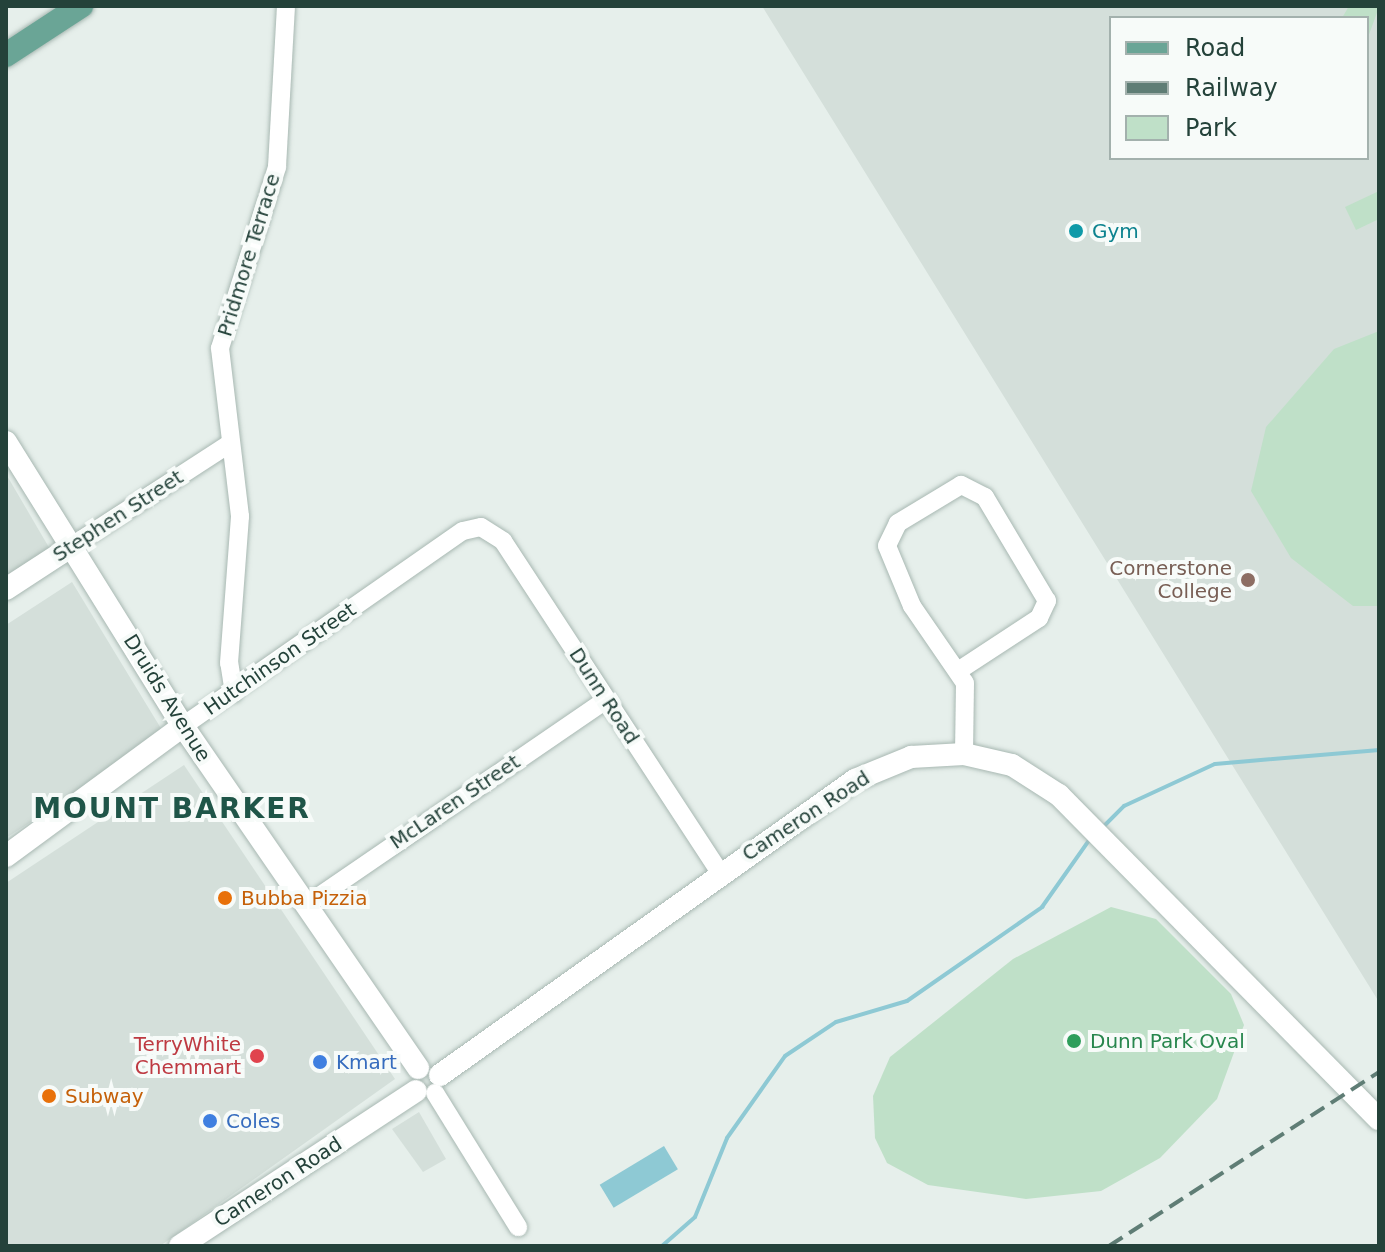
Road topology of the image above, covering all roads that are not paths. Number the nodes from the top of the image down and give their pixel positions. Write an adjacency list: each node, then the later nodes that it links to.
1 (53, 6): 4 (main road)
2 (81, 6): 5 (main road)
3 (286, 6): 7 (street, Pridmore Terrace)
4 (6, 36)
5 (6, 55)
6 (6, 442): 9 (street, Druids Avenue)
7 (229, 444): 9 (street, Stephen Street); 12 (street, Pridmore Terrace)
8 (481, 527): 12 (street, Hutchinson Street); 13 (street, Dunn Road)
9 (72, 546): 10 (street, Stephen Street); 14 (street, Druids Avenue)
10 (6, 589)
11 (958, 671): 11 (street); 15 (street)
12 (234, 693): 14 (street, Hutchinson Street)
13 (606, 700): 17 (street, Dunn Road); 18 (street, McLaren Street)
14 (183, 726): 16 (street, Hutchinson Street); 18 (street, Druids Avenue)
15 (964, 754): 17 (street, Cameron Road); 20 (street, Cameron Road)
16 (6, 856)
17 (720, 872): 19 (street, Cameron Road)
18 (305, 906): 19 (street, Druids Avenue)
19 (430, 1086): 21 (street); 22 (street, Cameron Road)
20 (1379, 1119)
21 (518, 1227)
22 (180, 1246)

